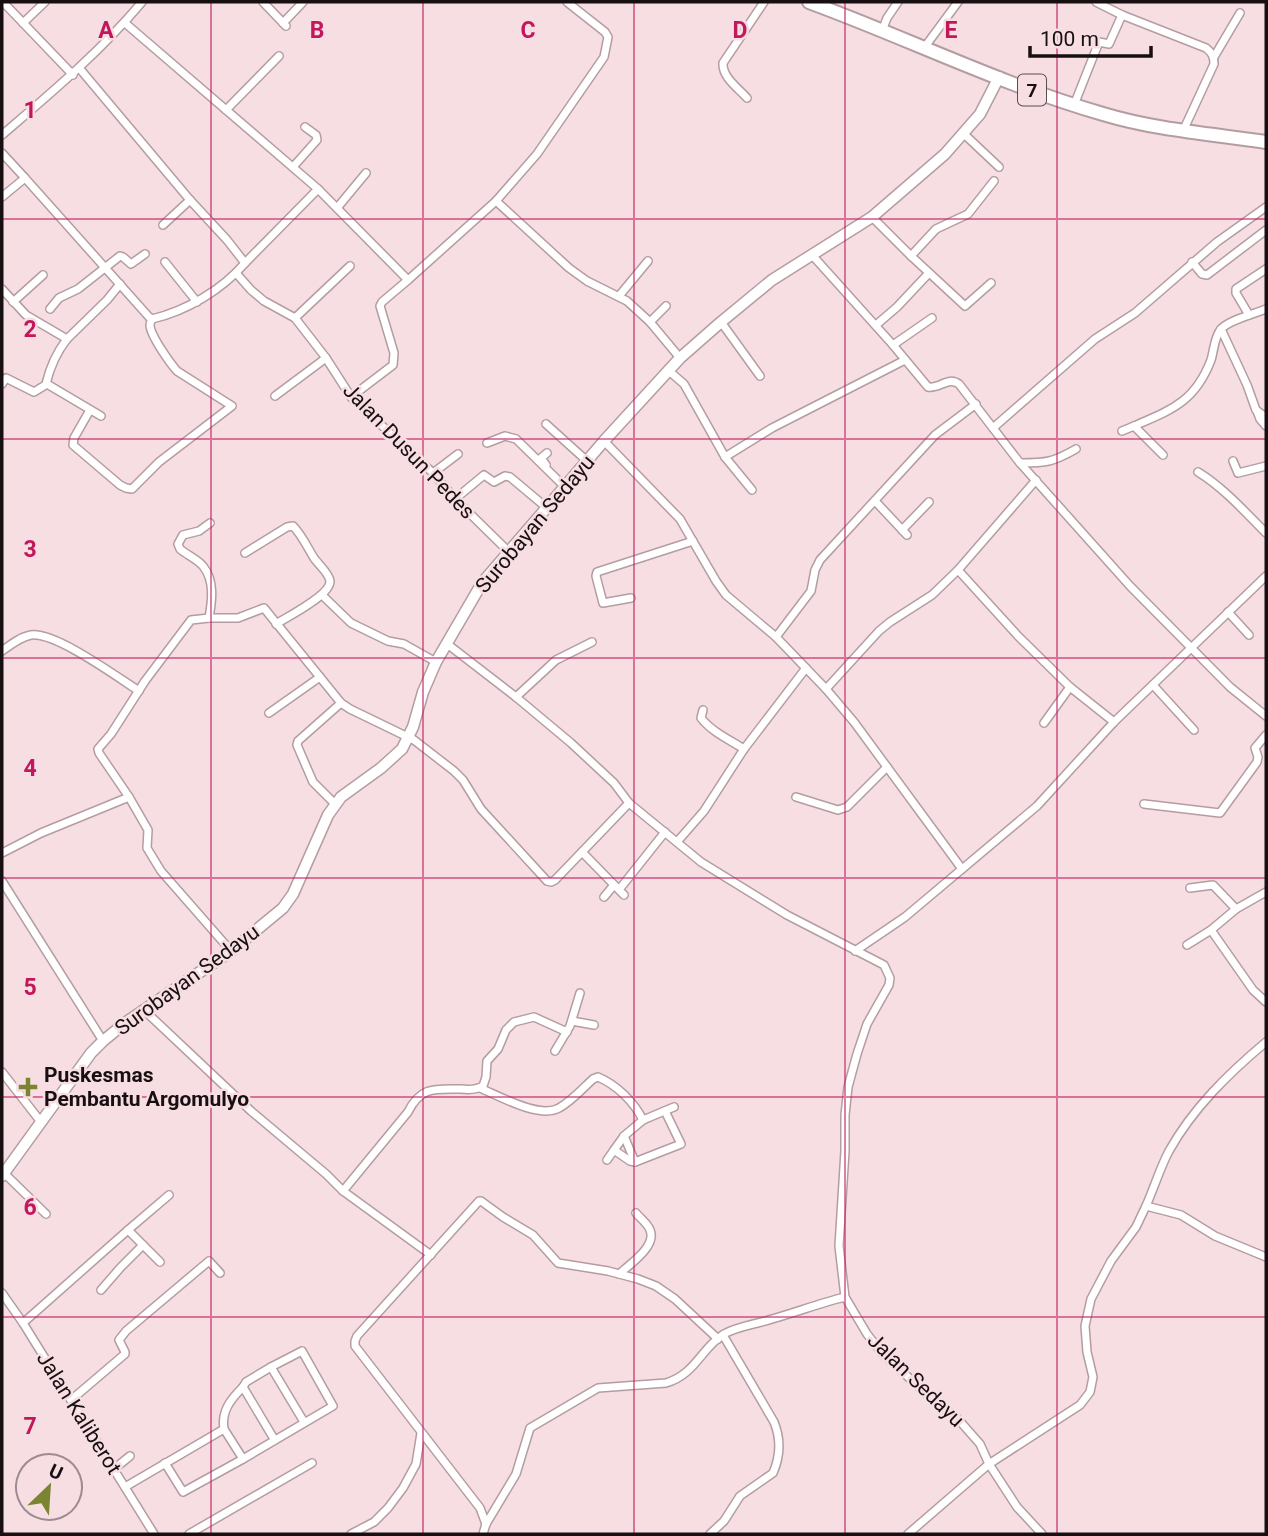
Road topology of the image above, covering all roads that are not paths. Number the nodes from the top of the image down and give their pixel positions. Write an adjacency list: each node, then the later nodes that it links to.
1 (2, 2): 14 (street)
2 (45, 2): 14 (street)
3 (142, 2): 15 (street)
4 (263, 2): 5 (street)
5 (303, 2)
6 (567, 2): 40 (street)
7 (764, 2): 23 (street)
8 (808, 2): 16 (highway, 7)
9 (898, 2): 16 (street)
10 (958, 2): 17 (street)
11 (1096, 2): 13 (street)
12 (1240, 13): 19 (street)
13 (1122, 15): 19 (street); 24 (street)
14 (23, 23): 21 (street)
15 (125, 23): 20 (street); 25 (street)
16 (882, 31): 17 (highway, 7)
17 (924, 48): 22 (highway, 7)
18 (279, 56): 25 (street)
19 (1214, 57): 27 (street)
20 (80, 69): 21 (street); 39 (street)
21 (73, 75): 29 (street)
22 (999, 77): 24 (highway, 7); 28 (main road, Surobayan Sedayu)
23 (747, 99)
24 (1074, 105): 27 (highway, 7)
25 (226, 110): 32 (street)
26 (305, 127): 32 (street)
27 (1183, 131): 30 (highway, 7)
28 (964, 134): 33 (street); 43 (main road, Surobayan Sedayu)
29 (2, 135)
30 (1266, 142)
31 (2, 153): 35 (street)
32 (293, 167): 37 (street)
33 (999, 167)
34 (366, 173): 42 (street)
35 (25, 178): 38 (street); 54 (street)
36 (994, 181): 48 (street)
37 (318, 189): 42 (street); 52 (street)
38 (2, 197)
39 (190, 200): 44 (street); 52 (street)
40 (496, 201): 59 (street); 63 (street)
41 (1266, 207): 51 (street)
42 (337, 208): 59 (street)
43 (872, 217): 47 (main road, Surobayan Sedayu); 48 (street)
44 (163, 225)
45 (1266, 229): 51 (street)
46 (145, 254): 54 (street)
47 (812, 255): 74 (main road, Surobayan Sedayu); 75 (street)
48 (911, 256): 56 (street)
49 (648, 261): 63 (street)
50 (165, 262): 65 (street)
51 (1192, 262): 96 (street)
52 (245, 263): 57 (street)
53 (350, 266): 70 (street)
54 (105, 268): 61 (street); 67 (street)
55 (1266, 269): 69 (street)
56 (929, 272): 60 (street); 75 (street)
57 (236, 273): 65 (street); 70 (street, Jalan Dusun Pedes)
58 (43, 275): 64 (street)
59 (408, 280): 87 (street)
60 (991, 283)
61 (120, 284): 72 (street); 77 (street)
62 (2, 289): 64 (street)
63 (619, 296): 73 (street)
64 (13, 302): 77 (street)
65 (197, 302): 72 (street)
66 (666, 306): 73 (street)
67 (50, 309)
68 (1266, 309): 69 (street)
69 (1249, 316): 76 (street)
70 (295, 318): 79 (street, Jalan Dusun Pedes)
71 (932, 318): 78 (street)
72 (152, 319): 89 (street)
73 (650, 322): 80 (street)
74 (721, 322): 80 (main road, Surobayan Sedayu); 83 (street)
75 (876, 325): 78 (street)
76 (1221, 329): 90 (street); 94 (street)
77 (66, 339): 85 (street)
78 (893, 345): 81 (street)
79 (326, 358): 86 (street); 87 (street, Jalan Dusun Pedes)
80 (680, 358): 82 (main road, Surobayan Sedayu)
81 (905, 360): 88 (street); 106 (street)
82 (669, 371): 99 (main road, Surobayan Sedayu); 106 (street)
83 (760, 376)
84 (2, 384): 85 (street)
85 (46, 384): 89 (street)
86 (275, 396)
87 (351, 397): 112 (street, Jalan Dusun Pedes)
88 (976, 404): 96 (street); 117 (street)
89 (90, 410): 91 (street)
90 (1256, 410): 92 (street); 95 (street)
91 (101, 416)
92 (1266, 417)
93 (546, 424): 98 (street)
94 (1133, 426): 97 (street); 105 (street)
95 (1266, 426)
96 (993, 428): 109 (street)
97 (1122, 431)
98 (561, 437): 101 (street); 107 (street)
99 (604, 441): 107 (main road, Surobayan Sedayu); 122 (street)
100 (487, 443): 114 (street)
101 (554, 444)
102 (1076, 449): 109 (street)
103 (547, 453): 114 (street)
104 (458, 454): 112 (street)
105 (1163, 455)
106 (725, 457): 115 (street)
107 (587, 461): 114 (main road, Surobayan Sedayu)
108 (1233, 461): 110 (street)
109 (1020, 463): 113 (street)
110 (1266, 466)
111 (1198, 472): 121 (street)
112 (433, 473): 116 (street, Jalan Dusun Pedes)
113 (1036, 480): 125 (street); 136 (street)
114 (566, 486): 119 (main road, Surobayan Sedayu)
115 (752, 489)
116 (455, 499): 119 (street); 123 (street, Jalan Dusun Pedes)
117 (875, 501): 118 (street); 133 (street)
118 (929, 502)
119 (547, 508): 123 (main road, Surobayan Sedayu)
120 (211, 523): 130 (street)
121 (1266, 533)
122 (693, 541): 128 (street); 133 (street)
123 (509, 551): 135 (main road, Surobayan Sedayu)
124 (245, 553): 127 (street)
125 (958, 569): 142 (street); 143 (street)
126 (1266, 576): 129 (street)
127 (322, 595): 131 (street); 138 (street)
128 (631, 598)
129 (1228, 612): 132 (street); 136 (street)
130 (209, 618): 131 (street); 144 (street)
131 (276, 624): 140 (street)
132 (1248, 635)
133 (776, 637): 139 (street)
134 (592, 642): 145 (street)
135 (446, 643): 138 (main road, Surobayan Sedayu); 145 (street)
136 (1190, 649): 141 (street); 149 (street)
137 (2, 651): 144 (street)
138 (436, 662): 154 (main road, Surobayan Sedayu)
139 (806, 668): 143 (street); 155 (street)
140 (320, 677): 146 (street); 148 (street)
141 (1153, 685): 150 (street); 152 (street)
142 (1070, 687): 150 (street); 151 (street)
143 (826, 689): 156 (street)
144 (139, 691): 157 (street)
145 (516, 697): 159 (street)
146 (341, 703): 154 (street); 160 (street)
147 (703, 710): 155 (street)
148 (269, 713)
149 (1266, 716)
150 (1114, 722): 166 (street)
151 (1044, 723)
152 (1194, 730)
153 (1266, 735): 161 (street)
154 (408, 737): 160 (main road, Surobayan Sedayu); 164 (street)
155 (744, 749): 163 (street)
156 (887, 767): 158 (street); 166 (street)
157 (130, 797): 165 (street); 176 (street)
158 (796, 797)
159 (629, 803): 162 (street); 164 (street)
160 (335, 804): 176 (main road, Surobayan Sedayu)
161 (1144, 804)
162 (665, 832): 163 (street); 168 (street)
163 (677, 842): 177 (street)
164 (582, 852): 168 (street)
165 (2, 853)
166 (962, 869): 177 (street)
167 (2, 881): 184 (street)
168 (618, 886): 171 (street); 172 (street)
169 (1190, 888): 173 (street)
170 (1266, 892): 173 (street)
171 (624, 895)
172 (604, 897)
173 (1236, 909): 174 (street)
174 (1211, 930): 175 (street); 179 (street)
175 (1187, 945)
176 (231, 951): 180 (main road, Surobayan Sedayu)
177 (855, 951): 212 (street)
178 (580, 993): 181 (street)
179 (1266, 1003)
180 (145, 1011): 184 (main road, Surobayan Sedayu); 198 (street)
181 (572, 1021): 182 (street); 183 (street)
182 (594, 1025)
183 (567, 1032): 186 (street); 188 (street)
184 (103, 1041): 192 (main road, Surobayan Sedayu)
185 (1266, 1042): 200 (street)
186 (555, 1051)
187 (2, 1072): 192 (street)
188 (480, 1088): 191 (street); 198 (street)
189 (674, 1107): 190 (street)
190 (665, 1111): 191 (street); 196 (street)
191 (643, 1120): 193 (street)
192 (41, 1122): 197 (main road, Surobayan Sedayu)
193 (624, 1136): 194 (street); 196 (street)
194 (614, 1150): 195 (street); 196 (street)
195 (607, 1160)
196 (635, 1162)
197 (3, 1175): 202 (street)
198 (343, 1191): 205 (street)
199 (169, 1195): 203 (street)
200 (1146, 1206): 206 (street); 226 (street)
201 (636, 1213): 209 (street)
202 (46, 1214)
203 (128, 1230): 204 (street); 213 (street)
204 (144, 1245): 207 (street); 210 (street)
205 (431, 1255): 209 (street); 220 (street)
206 (1266, 1257)
207 (160, 1262)
208 (220, 1273): 217 (street)
209 (619, 1274): 214 (street)
210 (102, 1290)
211 (2, 1293): 213 (street, Jalan Kaliberot)
212 (845, 1297): 214 (street); 226 (street, Jalan Sedayu)
213 (23, 1323): 217 (street, Jalan Kaliberot)
214 (721, 1337): 229 (street); 234 (street)
215 (271, 1367): 216 (street); 218 (street); 218 (street)
216 (243, 1387): 219 (street); 221 (street)
217 (71, 1399): 227 (street, Jalan Kaliberot)
218 (304, 1422): 221 (street)
219 (223, 1429): 223 (street); 224 (street)
220 (421, 1433): 229 (street); 232 (street)
221 (274, 1439): 223 (street)
222 (130, 1456): 227 (street)
223 (243, 1459): 224 (street)
224 (165, 1463): 228 (street)
225 (313, 1464): 231 (street)
226 (989, 1464): 235 (street); 236 (street, Jalan Sedayu)
227 (114, 1469): 228 (street, Jalan Kaliberot)
228 (125, 1487): 230 (street, Jalan Kaliberot)
229 (486, 1524): 233 (street)
230 (154, 1534)
231 (190, 1534)
232 (351, 1534)
233 (483, 1534)
234 (710, 1534)
235 (908, 1534)
236 (1042, 1534)

